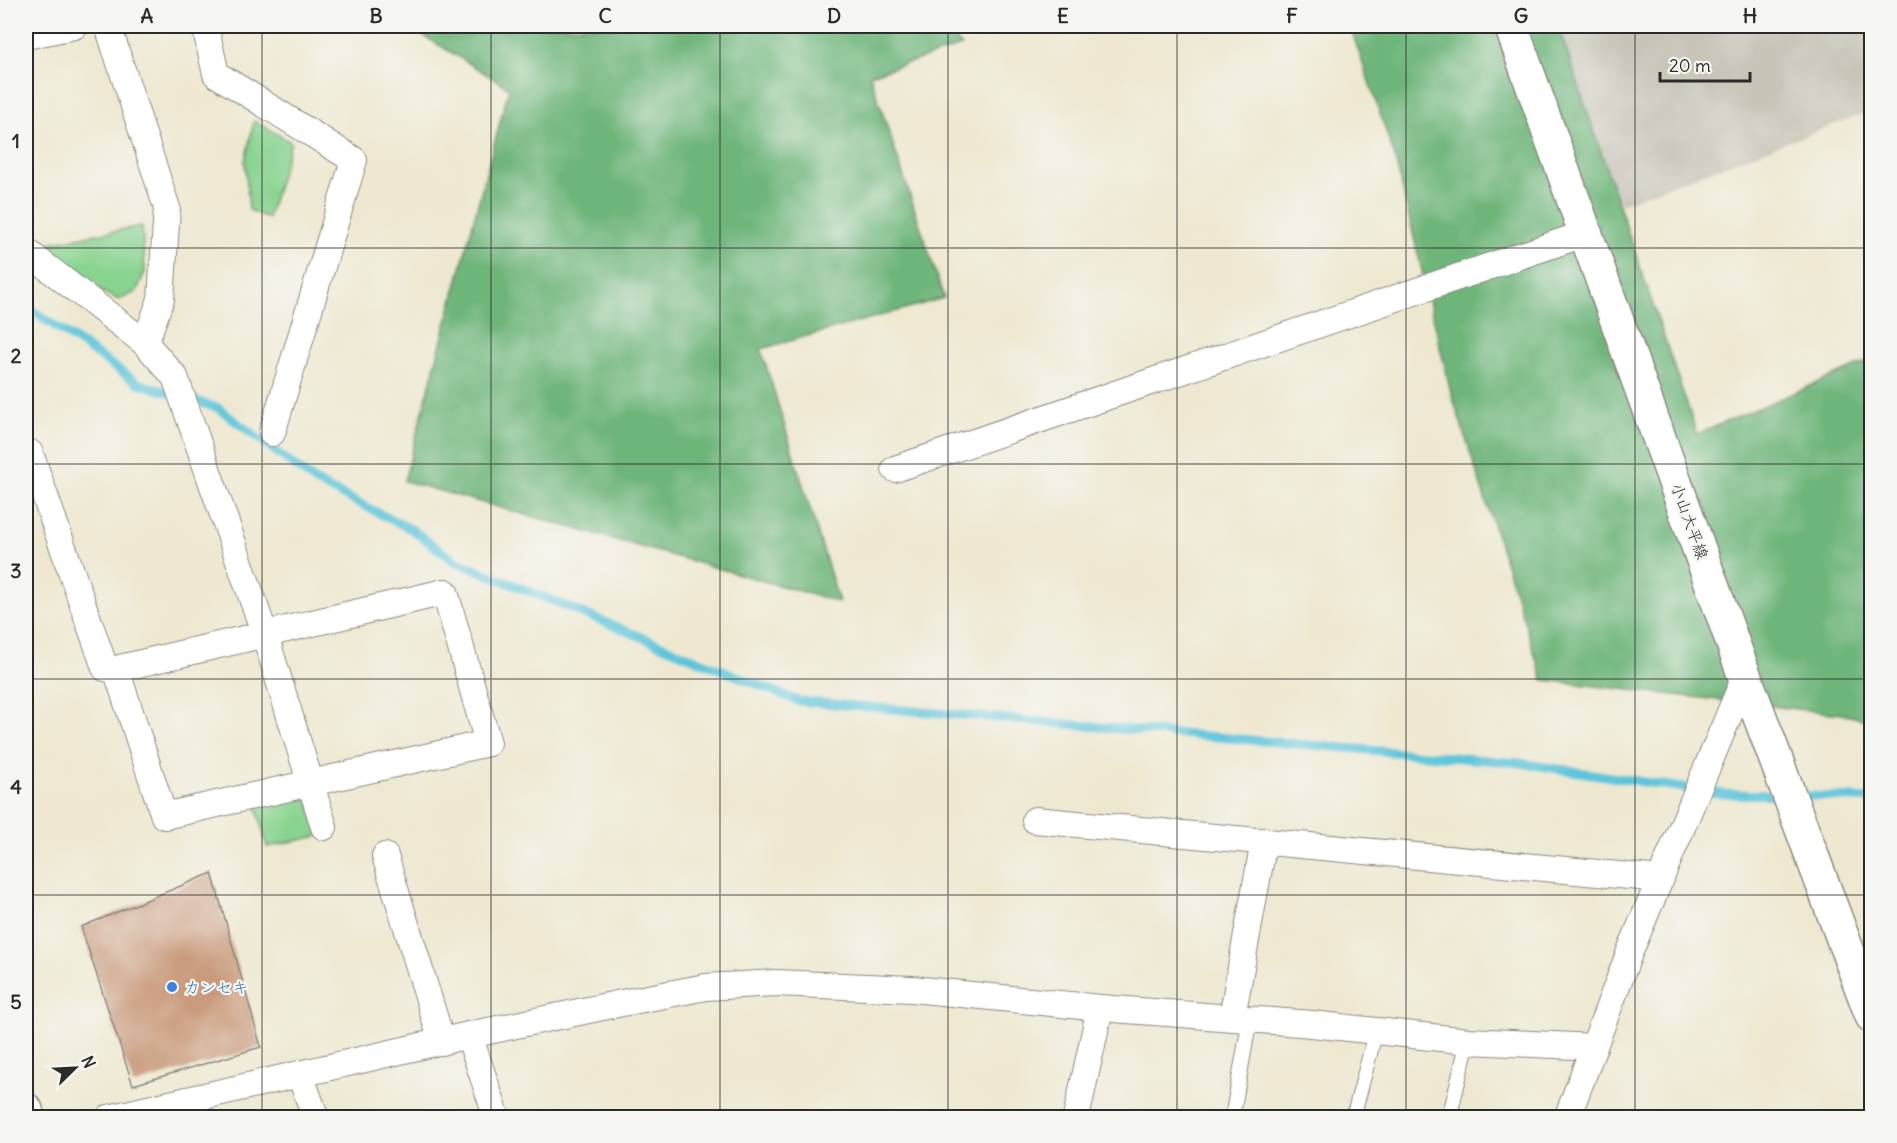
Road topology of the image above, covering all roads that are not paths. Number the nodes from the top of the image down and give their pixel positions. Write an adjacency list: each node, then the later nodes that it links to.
1 (74, 26): 5 (street)
2 (108, 26): 8 (street)
3 (205, 26): 9 (street)
4 (1511, 26): 6 (main road, 小山大平線)
5 (26, 36)
6 (1587, 233): 11 (street); 14 (main road, 小山大平線)
7 (26, 251): 8 (street)
8 (145, 343): 12 (street)
9 (272, 433)
10 (26, 454): 13 (street)
11 (895, 469)
12 (264, 635): 13 (street); 15 (street); 15 (street)
13 (116, 669): 15 (street)
14 (1745, 677): 20 (street); 22 (main road, 小山大平線)
15 (311, 784): 17 (street)
16 (1035, 820): 18 (street)
17 (324, 827)
18 (1264, 841): 20 (street); 23 (street)
19 (385, 856): 27 (street)
20 (1661, 879): 28 (street)
21 (1100, 1008): 23 (street); 25 (street); 35 (street)
22 (1872, 1016)
23 (1241, 1018): 24 (street); 36 (lane)
24 (1376, 1031): 26 (street); 37 (lane)
25 (469, 1035): 27 (street); 34 (street)
26 (1468, 1041): 28 (street); 38 (lane)
27 (442, 1042): 29 (street)
28 (1594, 1047): 39 (street)
29 (300, 1075): 32 (street); 33 (street)
30 (26, 1110): 31 (main road)
31 (28, 1118)
32 (109, 1118)
33 (315, 1118)
34 (497, 1118)
35 (1076, 1118)
36 (1232, 1118)
37 (1353, 1118)
38 (1449, 1118)
39 (1567, 1118)

